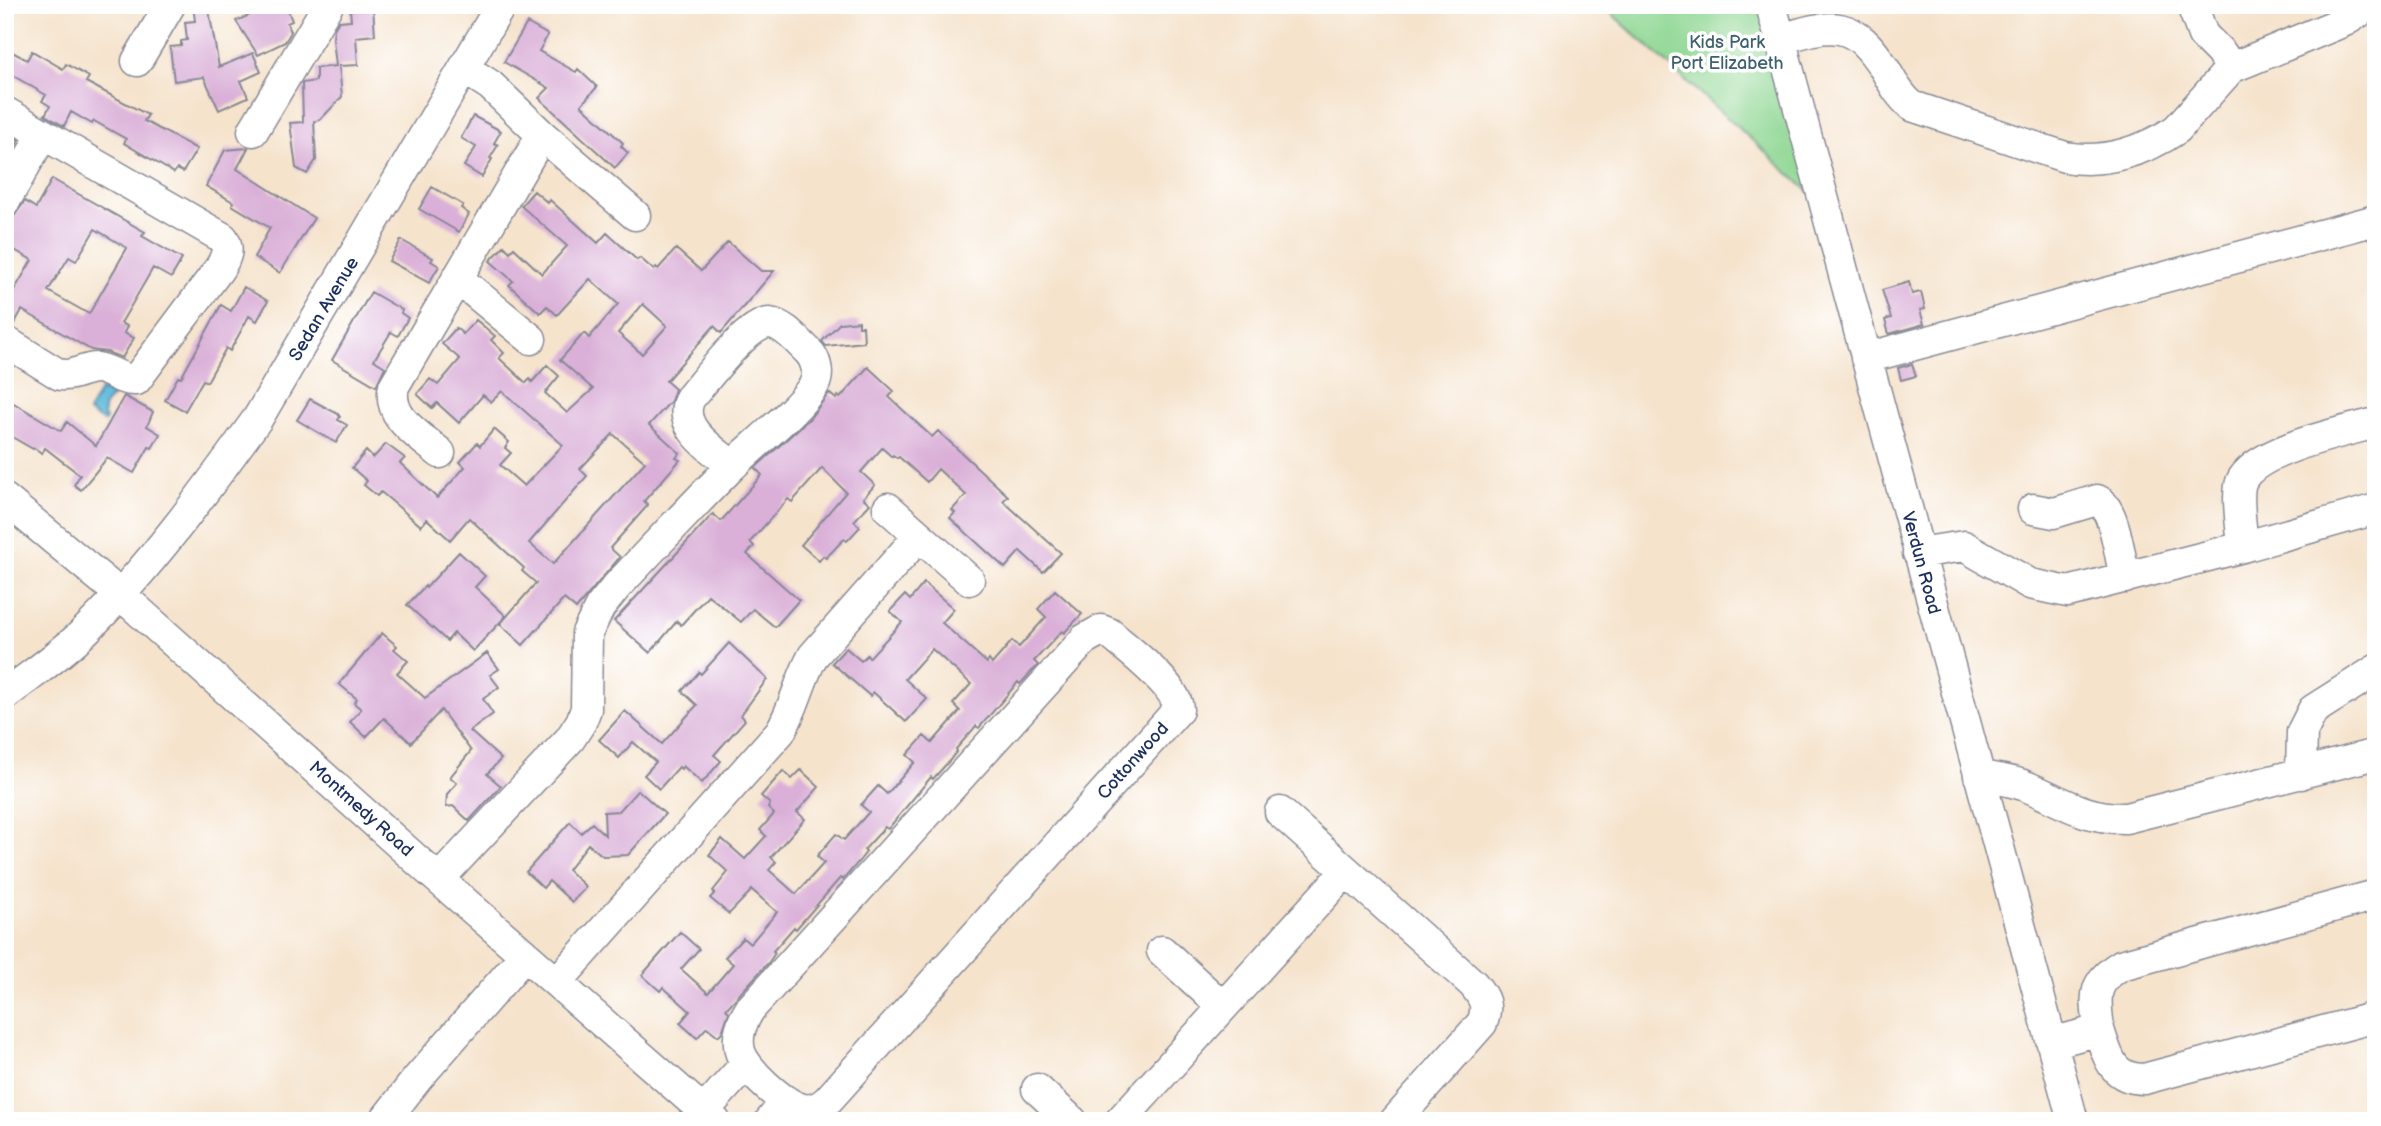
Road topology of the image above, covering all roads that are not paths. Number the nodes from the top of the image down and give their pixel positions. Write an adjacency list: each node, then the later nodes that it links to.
1 (170, 5): 8 (street)
2 (328, 5): 12 (street)
3 (502, 5): 10 (street, Sedan Avenue)
4 (1771, 5): 7 (street, Verdun Road)
5 (2192, 5): 9 (street)
6 (2365, 5): 9 (street)
7 (1779, 40): 9 (street); 21 (street, Verdun Road)
8 (137, 61)
9 (2231, 68)
10 (465, 69): 14 (street); 34 (street, Sedan Avenue)
11 (5, 112): 13 (street)
12 (253, 131)
13 (43, 134): 15 (street); 20 (street)
14 (542, 135): 16 (street); 18 (street)
15 (5, 201)
16 (635, 215)
17 (2376, 220): 21 (street)
18 (457, 278): 19 (street); 23 (street)
19 (531, 340)
20 (5, 341)
21 (1866, 358): 31 (street, Verdun Road)
22 (2376, 423): 30 (street)
23 (440, 453)
24 (732, 466): 24 (street); 42 (street)
25 (5, 499): 34 (street, Montmedy Road)
26 (888, 508): 29 (street)
27 (2033, 509): 32 (street)
28 (2376, 509): 30 (street)
29 (919, 536): 33 (street); 46 (street)
30 (2243, 547): 32 (street)
31 (1918, 553): 32 (street); 39 (street, Verdun Road)
32 (2125, 578)
33 (969, 580)
34 (121, 595): 36 (street, Sedan Avenue); 42 (street, Montmedy Road)
35 (2376, 670): 38 (street)
36 (5, 695)
37 (2376, 754): 38 (street)
38 (2301, 774): 39 (street)
39 (1979, 776): 50 (street, Verdun Road)
40 (1280, 812): 41 (street)
41 (1346, 871): 47 (street); 58 (street)
42 (439, 879): 45 (street, Montmedy Road)
43 (2376, 895): 49 (street)
44 (1162, 951): 47 (street)
45 (525, 955): 46 (street, Montmedy Road); 55 (street)
46 (557, 982): 54 (street, Montmedy Road)
47 (1223, 1007): 57 (street)
48 (2376, 1017): 49 (street)
49 (2099, 1030): 50 (street)
50 (2052, 1043): 59 (street, Verdun Road)
51 (745, 1065): 53 (street, Cottonwood); 53 (street, Cottonwood); 54 (street)
52 (1037, 1090): 56 (street)
53 (778, 1111)
54 (709, 1116)
55 (384, 1121)
56 (1072, 1121)
57 (1120, 1121)
58 (1395, 1121)
59 (2073, 1121)

